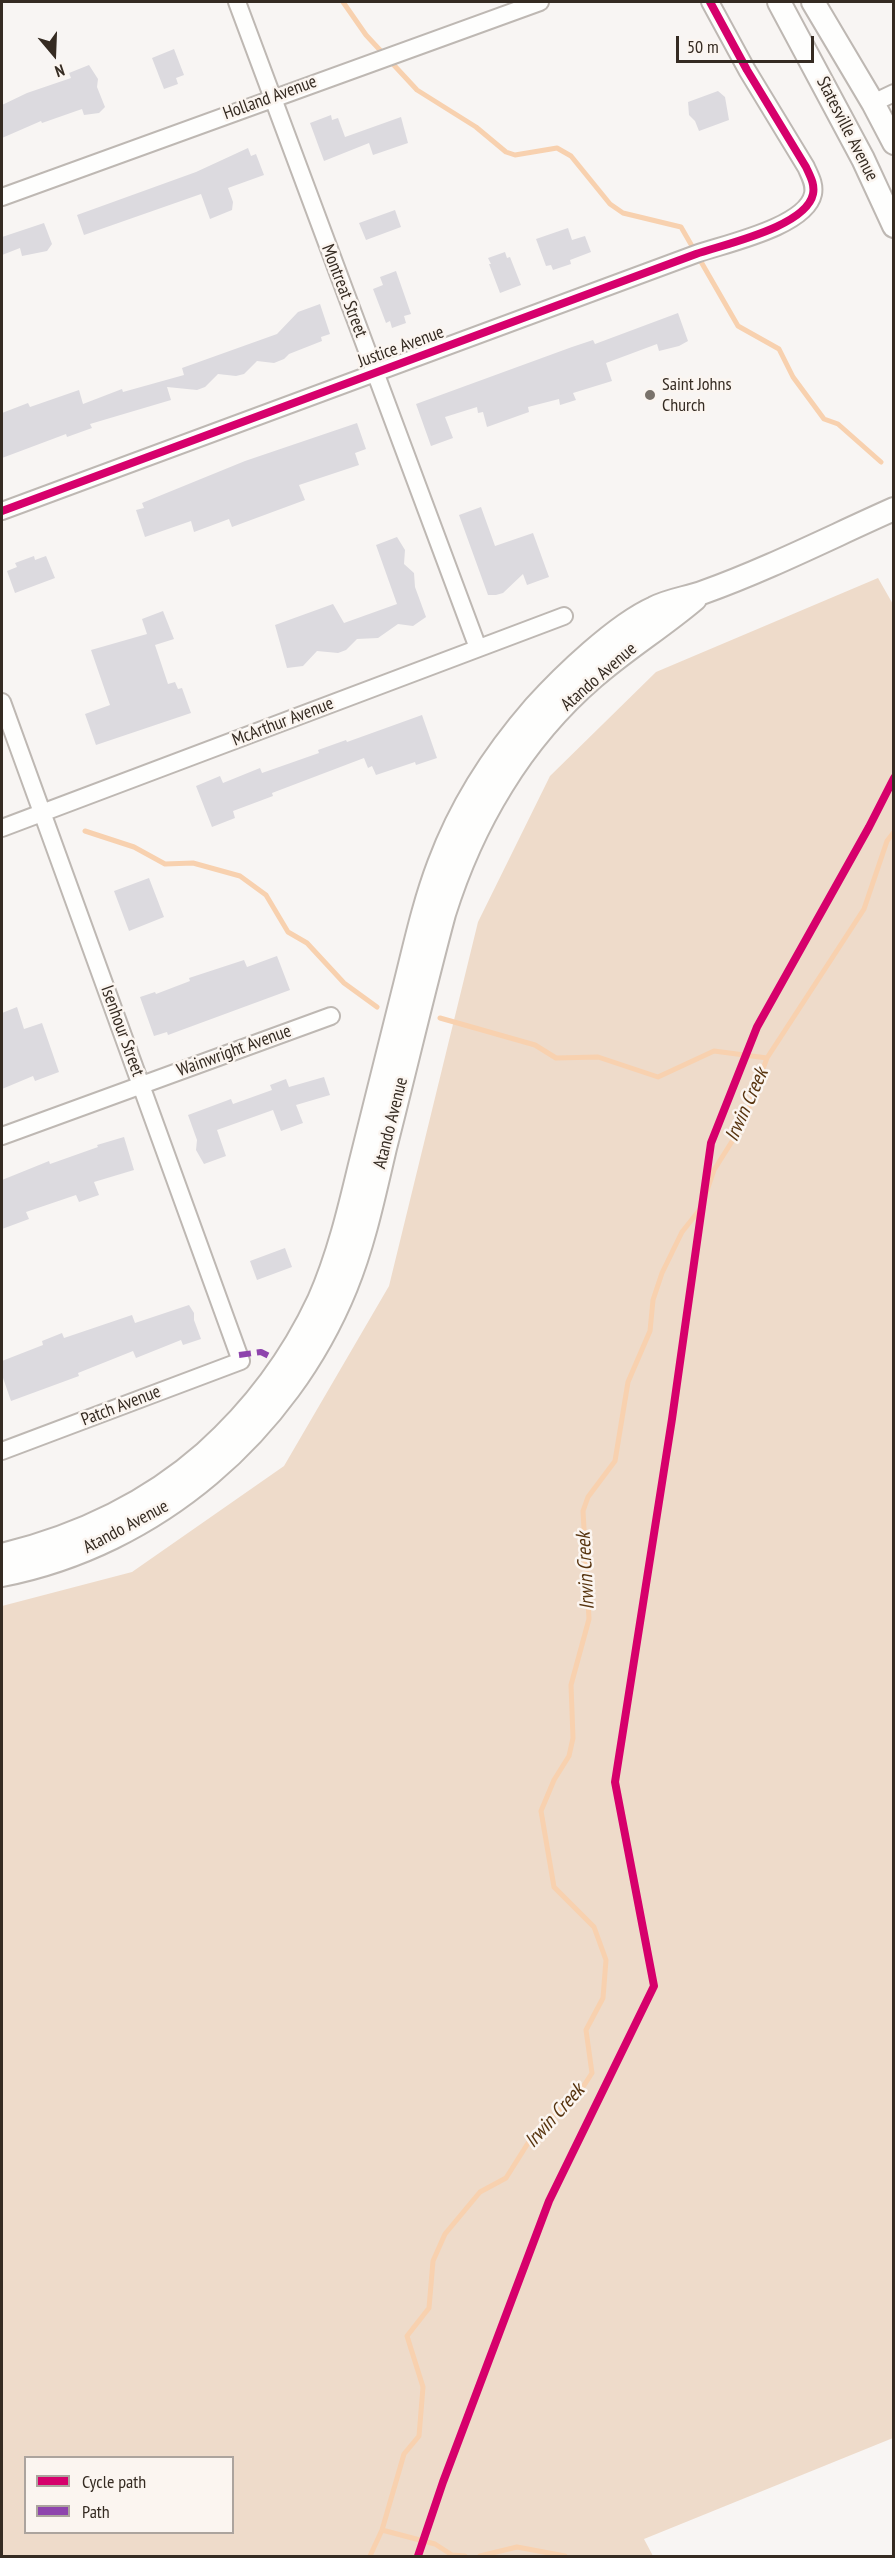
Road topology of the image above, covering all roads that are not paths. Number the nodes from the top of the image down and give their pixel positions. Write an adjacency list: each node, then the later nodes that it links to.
1 (237, 2): 7 (street, Montreat Street)
2 (540, 2): 7 (street, Holland Avenue)
3 (710, 2): 12 (street, Justice Avenue)
4 (779, 2): 11 (main road, Statesville Avenue)
5 (813, 2): 8 (main road, Statesville Avenue)
6 (894, 93): 8 (street)
7 (272, 97): 10 (street, Holland Avenue); 12 (street, Montreat Street)
8 (873, 104): 9 (main road, Statesville Avenue)
9 (894, 143)
10 (2, 196)
11 (894, 226)
12 (375, 373): 14 (street, Justice Avenue); 17 (street, Montreat Street)
13 (894, 509): 15 (main road, Atando Avenue)
14 (2, 511)
15 (704, 592): 26 (main road, Atando Avenue); 27 (main road, Atando Avenue)
16 (564, 616): 17 (street, McArthur Avenue)
17 (478, 648): 19 (street, McArthur Avenue)
18 (2, 702): 19 (street, Isenhour Street)
19 (43, 813): 20 (street, McArthur Avenue); 22 (street, Isenhour Street)
20 (2, 828)
21 (331, 1016): 22 (street, Wainwright Avenue)
22 (142, 1085): 23 (street, Wainwright Avenue); 24 (street, Isenhour Street)
23 (2, 1136)
24 (241, 1361): 25 (street, Patch Avenue)
25 (2, 1451)
26 (2, 1555)
27 (2, 1575)

